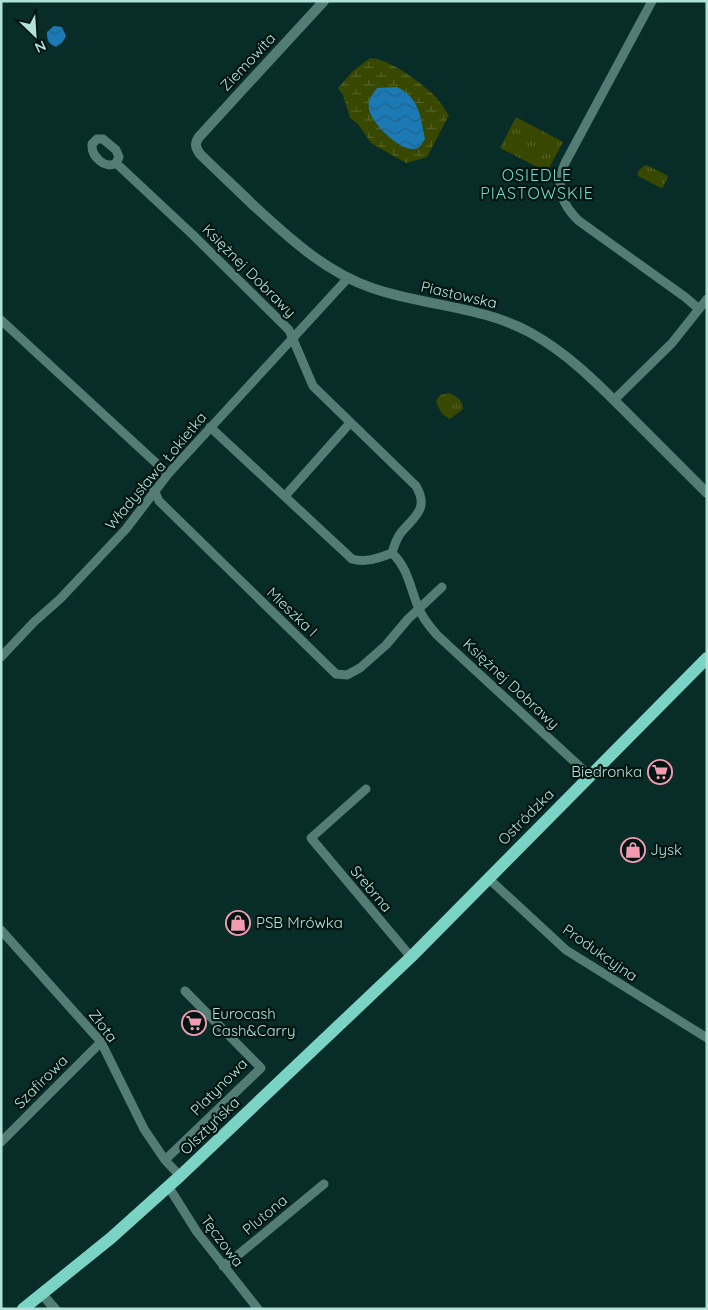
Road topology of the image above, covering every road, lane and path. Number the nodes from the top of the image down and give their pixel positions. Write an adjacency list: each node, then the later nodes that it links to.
1 (324, 1): 3 (street, Ziemowita)
2 (652, 1): 7 (street)
3 (195, 143): 5 (street, Piastowska)
4 (116, 163): 9 (street, Księżnej Dobrawy)
5 (348, 278): 9 (street, Władysława Łokietka); 10 (street, Piastowska)
6 (707, 299): 7 (street)
7 (699, 309): 10 (street)
8 (1, 320): 13 (street)
9 (293, 337): 11 (street, Księżnej Dobrawy); 12 (street, Władysława Łokietka)
10 (614, 400): 15 (street, Piastowska)
11 (350, 423): 16 (street); 17 (street, Księżnej Dobrawy)
12 (210, 427): 13 (street, Władysława Łokietka); 16 (street)
13 (168, 474): 14 (street, Władysława Łokietka)
14 (154, 490): 19 (street, Mieszka I); 20 (street, Władysława Łokietka)
15 (707, 493)
16 (285, 496): 17 (street)
17 (392, 553): 19 (street, Księżnej Dobrawy)
18 (442, 587): 19 (street)
19 (418, 608): 22 (street, Księżnej Dobrawy)
20 (1, 657)
21 (707, 658): 22 (main road, Ostródzka)
22 (590, 776): 24 (main road, Ostródzka)
23 (366, 789): 26 (street, Srebrna)
24 (488, 878): 26 (main road, Ostródzka); 28 (street, Produkcyjna)
25 (1, 930): 29 (street, Złota)
26 (411, 957): 32 (main road, Olsztyńska)
27 (185, 991): 31 (street, Platynowa)
28 (707, 1038)
29 (101, 1042): 30 (street, Szafirowa); 31 (street, Złota)
30 (1, 1142)
31 (166, 1160): 32 (street, Złota)
32 (180, 1176): 34 (main road, Olsztyńska)
33 (324, 1184): 35 (street, Plutona)
34 (168, 1186): 35 (street, Tęczowa); 36 (main road, Olsztyńska)
35 (223, 1266): 39 (street, Tęczowa)
36 (42, 1294): 37 (main road, Olsztyńska); 38 (street)
37 (23, 1309)
38 (55, 1309)
39 (258, 1309)

